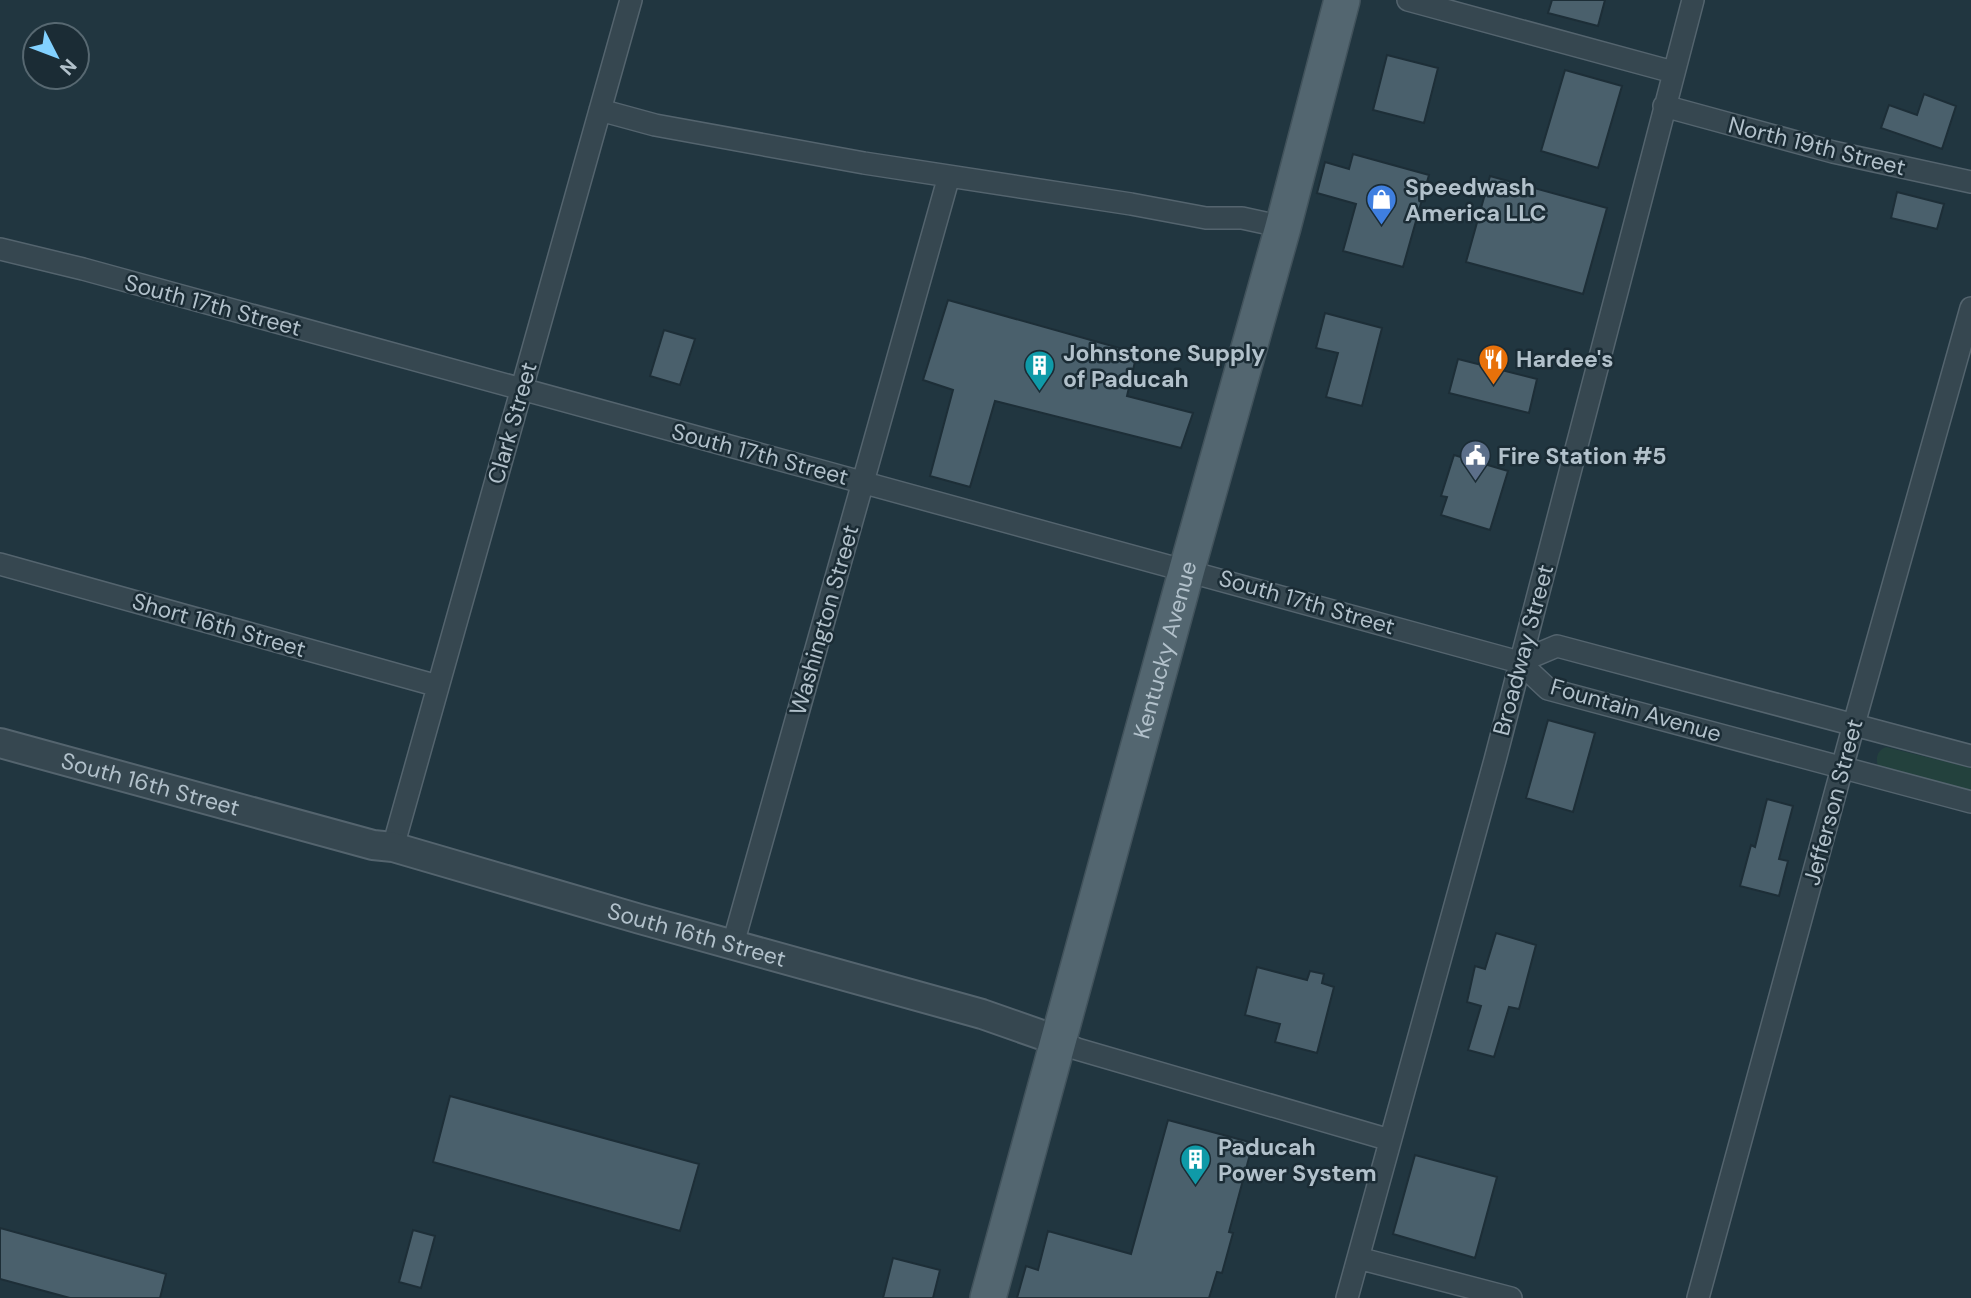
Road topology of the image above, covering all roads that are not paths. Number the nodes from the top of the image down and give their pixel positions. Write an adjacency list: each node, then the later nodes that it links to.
1 (631, 0): 7 (street, Clark Street)
2 (1342, 0): 10 (main road, Kentucky Avenue)
3 (1408, 0): 5 (street)
4 (1693, 0): 5 (street, Broadway Street)
5 (1673, 72): 6 (street, Broadway Street)
6 (1664, 106): 9 (street, North 19th Street); 17 (street, Broadway Street)
7 (600, 110): 8 (street); 13 (street, Clark Street)
8 (949, 176): 10 (street); 14 (street, Washington Street)
9 (1971, 182)
10 (1283, 227): 16 (main road, Kentucky Avenue)
11 (0, 250): 13 (street, South 17th Street)
12 (1971, 308): 19 (street, Jefferson Street)
13 (522, 389): 14 (street, South 17th Street); 18 (street, Clark Street)
14 (863, 482): 16 (street, South 17th Street); 25 (street, Washington Street)
15 (0, 564): 18 (street, Short 16th Street)
16 (1187, 569): 17 (street, South 17th Street); 26 (main road, Kentucky Avenue)
17 (1519, 662): 19 (street, Fountain Avenue); 22 (street, Fountain Avenue); 27 (street, Broadway Street)
18 (438, 686): 24 (street, Clark Street)
19 (1854, 724): 21 (street, Fountain Avenue); 22 (street, Jefferson Street)
20 (0, 743): 24 (street, South 16th Street)
21 (1971, 756)
22 (1842, 767): 23 (street, Fountain Avenue); 32 (street, Jefferson Street)
23 (1971, 802)
24 (393, 847): 25 (street, South 16th Street)
25 (733, 944): 26 (street, South 16th Street)
26 (1059, 1041): 27 (street, South 16th Street); 29 (main road, Kentucky Avenue)
27 (1390, 1140): 28 (street, Broadway Street)
28 (1358, 1258): 30 (street, Broadway Street); 31 (street)
29 (988, 1298)
30 (1347, 1298)
31 (1511, 1298)
32 (1698, 1298)

